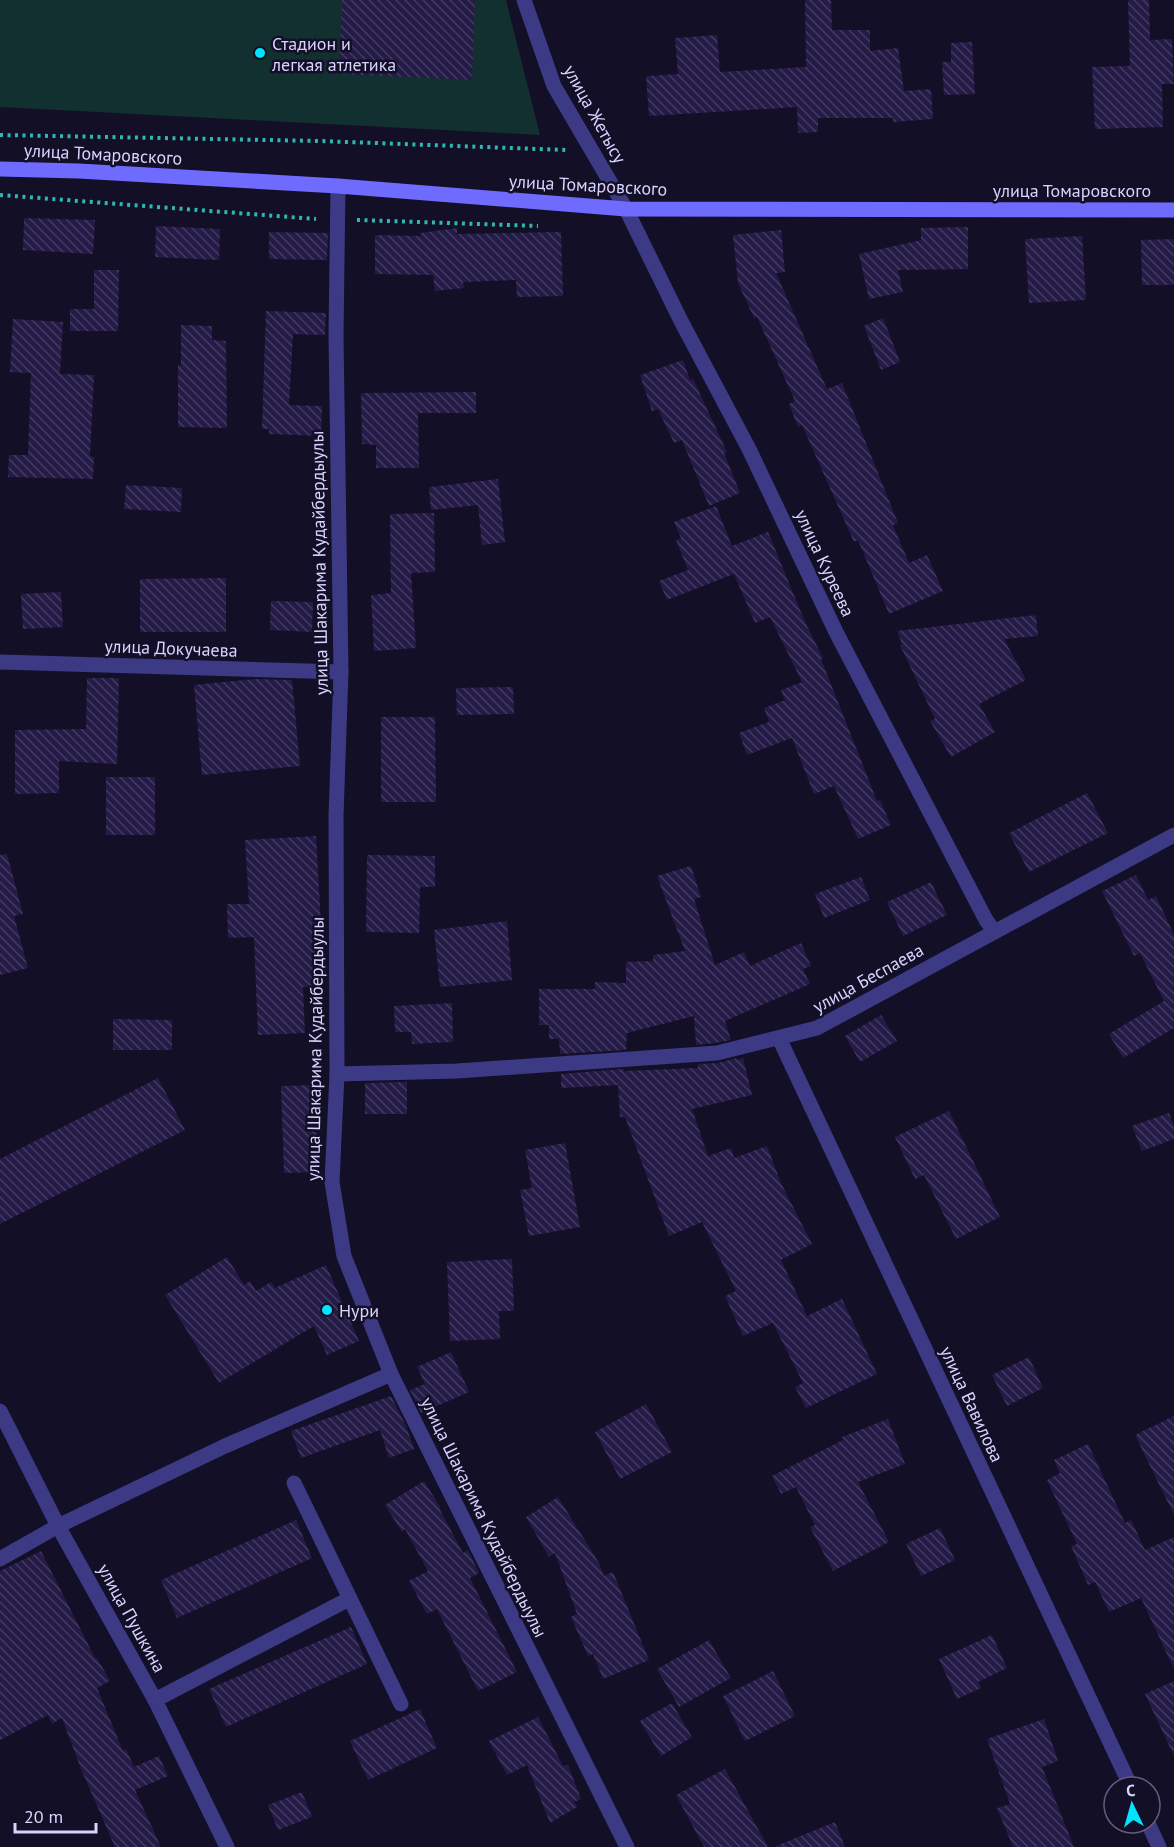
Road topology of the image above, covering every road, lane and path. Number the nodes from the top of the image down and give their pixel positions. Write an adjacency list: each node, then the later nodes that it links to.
1 (524, 0): 3 (street, улица Жетысу)
2 (0, 135): 3 (path)
3 (592, 151): 6 (street, улица Жетысу)
4 (0, 169): 5 (street, улица Томаровского)
5 (338, 186): 6 (street, улица Томаровского); 9 (street, улица Шакарима Кудайбердыулы)
6 (626, 209): 7 (street, улица Томаровского); 11 (street, улица Куреева)
7 (1174, 210)
8 (0, 663): 9 (street, улица Докучаева)
9 (341, 672): 13 (street, улица Шакарима Кудайбердыулы)
10 (1174, 835): 11 (street, улица Беспаева)
11 (994, 931): 12 (street, улица Беспаева)
12 (779, 1038): 13 (street, улица Беспаева); 22 (street, улица Вавилова)
13 (337, 1074): 14 (street, улица Шакарима Кудайбердыулы)
14 (391, 1374): 17 (street); 24 (street, улица Шакарима Кудайбердыулы)
15 (0, 1411): 17 (street, улица Пушкина)
16 (294, 1483): 19 (street)
17 (58, 1526): 18 (street); 20 (street, улица Пушкина)
18 (0, 1559)
19 (349, 1599): 20 (street); 21 (street)
20 (155, 1700): 23 (street, улица Пушкина)
21 (401, 1704)
22 (1125, 1775)
23 (227, 1847)
24 (627, 1847)

